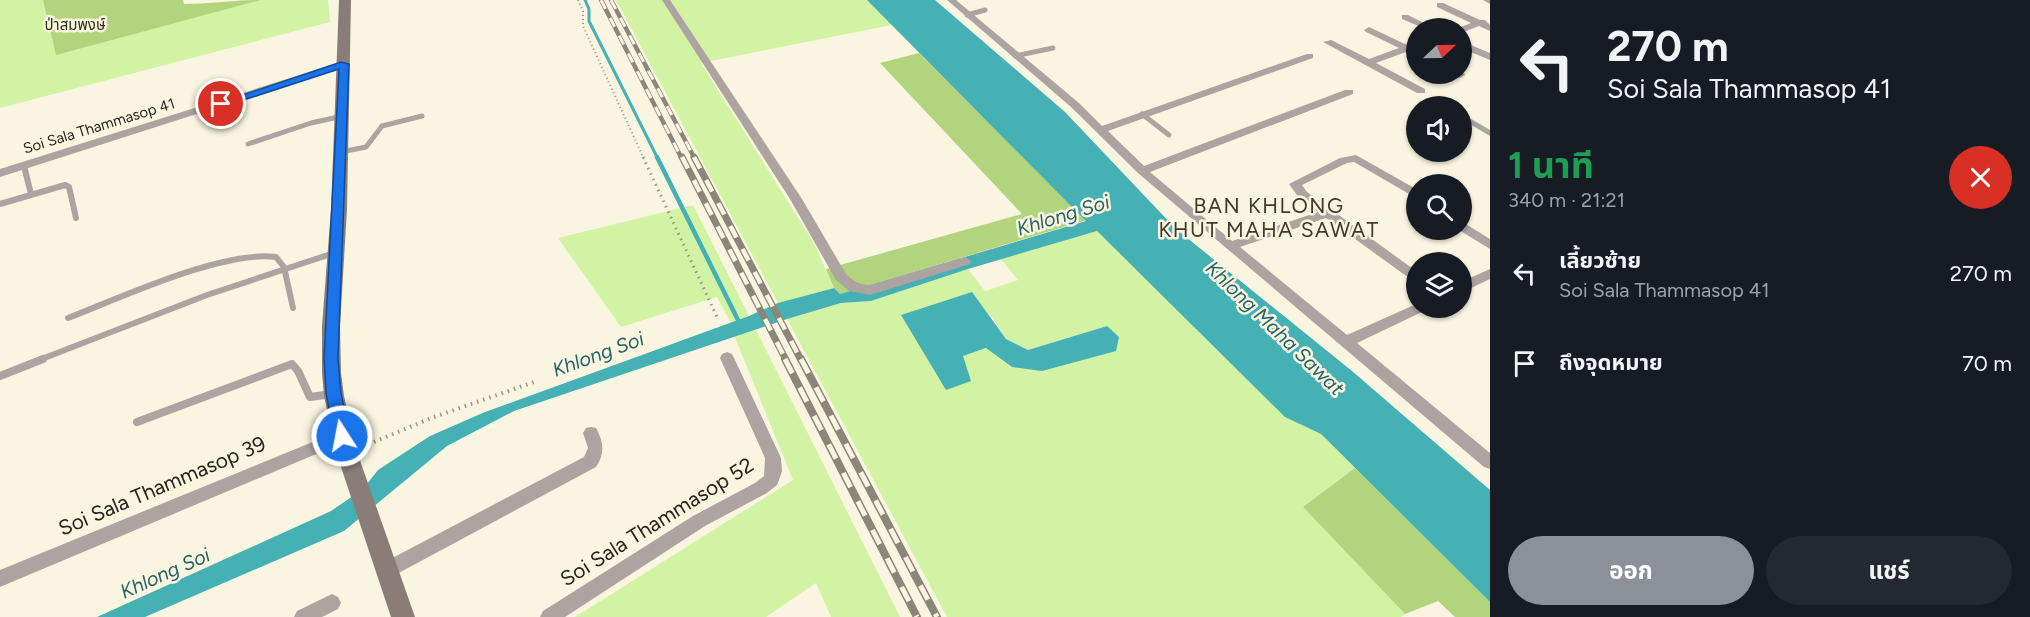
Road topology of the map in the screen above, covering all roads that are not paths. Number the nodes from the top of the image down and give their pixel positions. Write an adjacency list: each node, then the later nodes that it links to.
1 (345, 0): 21 (street)
2 (666, 0): 45 (street)
3 (951, 0): 6 (street)
4 (1440, 5): 8 (street)
5 (985, 10): 6 (lane)
6 (967, 15): 17 (street)
7 (1490, 19): 8 (street)
8 (1480, 23): 9 (street); 10 (street)
9 (1472, 26)
10 (1490, 28)
11 (1369, 30): 13 (street)
12 (1328, 42): 20 (street)
13 (1406, 46)
14 (1053, 48): 17 (lane)
15 (1472, 49): 19 (street)
16 (1406, 51): 20 (street)
17 (1015, 56): 28 (street)
18 (1310, 56): 24 (street)
19 (1490, 57)
20 (1368, 63): 22 (street)
21 (344, 64): 25 (street); 33 (street, Soi Sala Thammasop 41)
22 (1421, 91)
23 (1349, 92): 34 (street)
24 (1142, 114): 28 (street); 30 (lane)
25 (343, 116): 31 (lane); 32 (street)
26 (422, 116): 32 (lane)
27 (1472, 122): 29 (lane)
28 (1102, 130): 34 (street)
29 (1490, 133)
30 (1169, 135)
31 (248, 144)
32 (341, 153): 44 (street)
33 (24, 166): 35 (street, Soi Sala Thammasop 41); 37 (lane)
34 (1142, 171): 43 (street)
35 (0, 173)
36 (1406, 188): 39 (street)
37 (31, 194): 38 (lane); 40 (lane)
38 (0, 204)
39 (1328, 213): 43 (street); 47 (street)
40 (76, 218)
41 (1472, 233): 42 (street)
42 (1490, 245)
43 (1230, 246): 53 (street)
44 (336, 253): 46 (lane); 56 (street)
45 (965, 261)
46 (284, 267): 50 (lane); 52 (lane); 55 (lane)
47 (1406, 271)
48 (1490, 274): 49 (street)
49 (1472, 283)
50 (293, 308)
51 (1406, 314): 53 (street)
52 (68, 318)
53 (1346, 342): 60 (street)
54 (727, 358): 66 (street, Soi Sala Thammasop 52)
55 (0, 376)
56 (334, 393): 57 (lane); 59 (street)
57 (137, 422)
58 (591, 433): 61 (street)
59 (342, 436): 61 (street); 62 (street, Soi Sala Thammasop 39)
60 (1490, 462)
61 (387, 570): 65 (street)
62 (0, 579)
63 (332, 603): 64 (street)
64 (303, 617)
65 (403, 617)
66 (549, 617)

